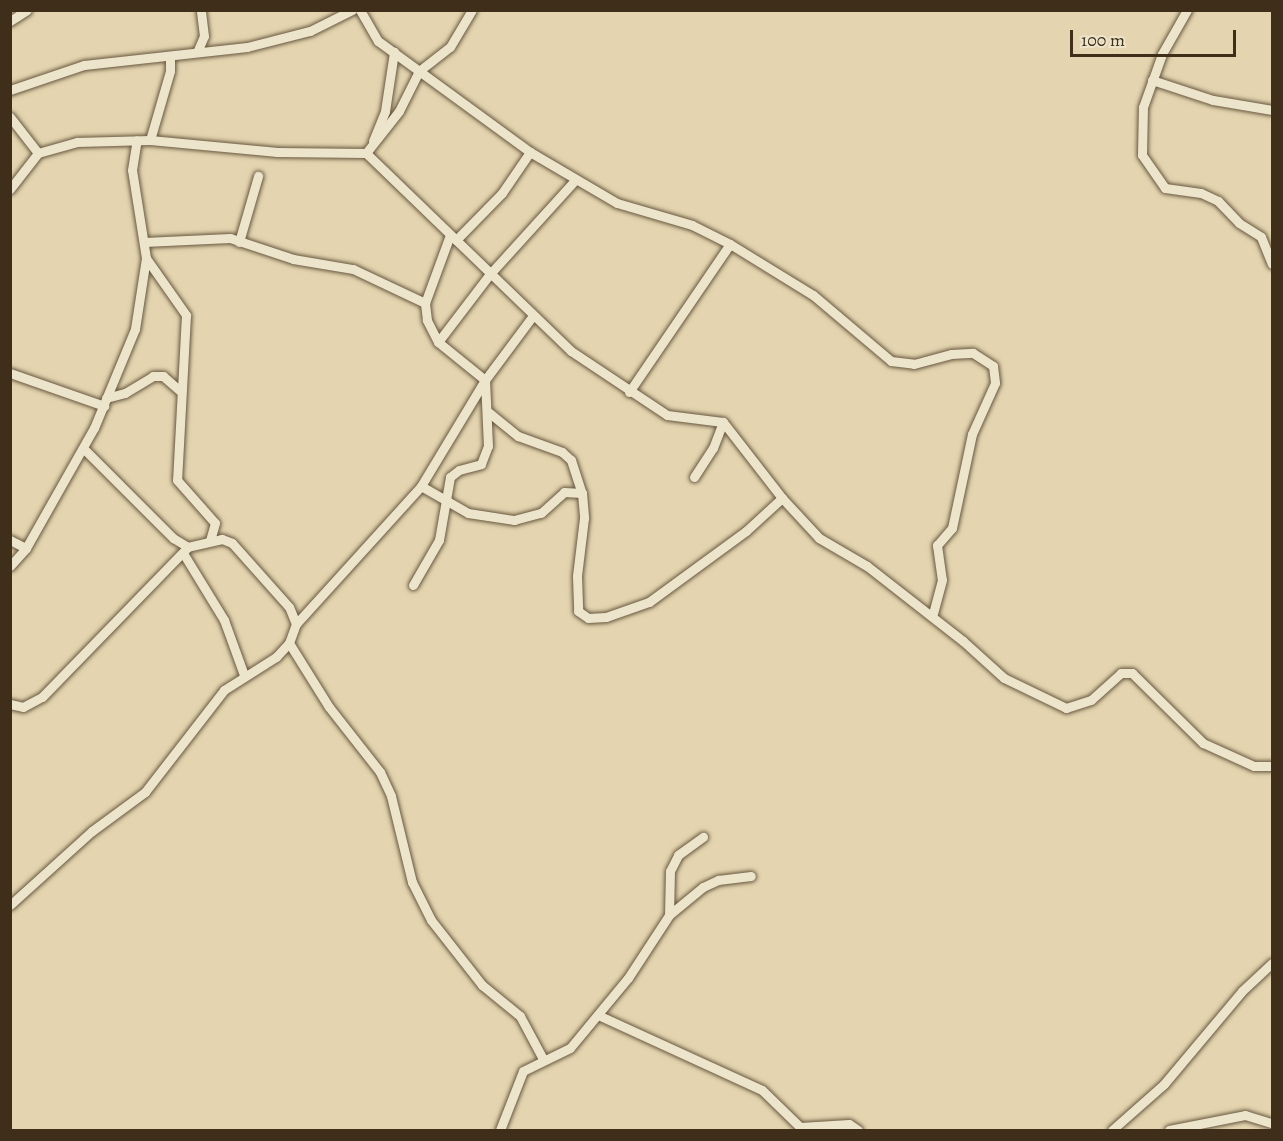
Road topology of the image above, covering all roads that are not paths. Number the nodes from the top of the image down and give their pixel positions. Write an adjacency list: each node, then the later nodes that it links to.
1 (27, 10): 7 (street)
2 (201, 10): 8 (street)
3 (352, 10): 8 (street)
4 (360, 10): 9 (street)
5 (472, 10): 11 (street)
6 (1187, 10): 12 (street)
7 (10, 21)
8 (198, 50): 10 (street)
9 (394, 52): 11 (street); 18 (street)
10 (170, 56): 13 (street); 17 (street)
11 (419, 71): 18 (street); 19 (street)
12 (1152, 80): 14 (street); 29 (street)
13 (10, 90)
14 (1272, 110)
15 (10, 117): 20 (street)
16 (137, 140): 17 (street); 20 (street); 25 (street)
17 (150, 140): 18 (street)
18 (368, 151): 24 (street)
19 (530, 152): 22 (street); 24 (street)
20 (38, 153): 23 (street)
21 (258, 176): 26 (street)
22 (575, 180): 27 (street); 30 (street)
23 (10, 189)
24 (453, 237): 30 (street); 31 (street)
25 (144, 242): 26 (street); 28 (street)
26 (239, 242): 31 (street)
27 (730, 244): 37 (street); 53 (street)
28 (147, 258): 36 (street); 38 (street)
29 (1272, 264)
30 (489, 275): 32 (street); 33 (street)
31 (425, 303): 33 (street)
32 (532, 317): 35 (street); 37 (street)
33 (438, 342): 35 (street)
34 (10, 373): 38 (street)
35 (485, 380): 39 (street); 43 (street)
36 (180, 391): 38 (street); 48 (street)
37 (629, 392): 40 (street)
38 (105, 402): 41 (street)
39 (487, 411): 44 (street); 46 (street)
40 (723, 422): 42 (street); 45 (street)
41 (83, 448): 49 (street); 50 (street)
42 (694, 477)
43 (421, 486): 46 (street); 54 (street)
44 (582, 493): 45 (street); 46 (street)
45 (782, 498): 53 (street)
46 (444, 502): 52 (street)
47 (10, 540): 49 (street)
48 (210, 540): 50 (street); 54 (street)
49 (26, 548): 51 (street)
50 (185, 550): 56 (street); 57 (street)
51 (10, 566)
52 (413, 585)
53 (932, 617): 58 (street)
54 (297, 624): 55 (street)
55 (289, 643): 56 (street); 65 (street)
56 (243, 675): 61 (street)
57 (10, 704)
58 (1272, 766)
59 (703, 837): 62 (street)
60 (751, 876): 62 (street)
61 (10, 905)
62 (669, 915): 64 (street)
63 (1272, 963): 69 (street)
64 (598, 1015): 65 (street); 68 (street)
65 (543, 1059): 67 (street)
66 (1272, 1123): 70 (street)
67 (500, 1131)
68 (858, 1131)
69 (1112, 1131)
70 (1168, 1131)

